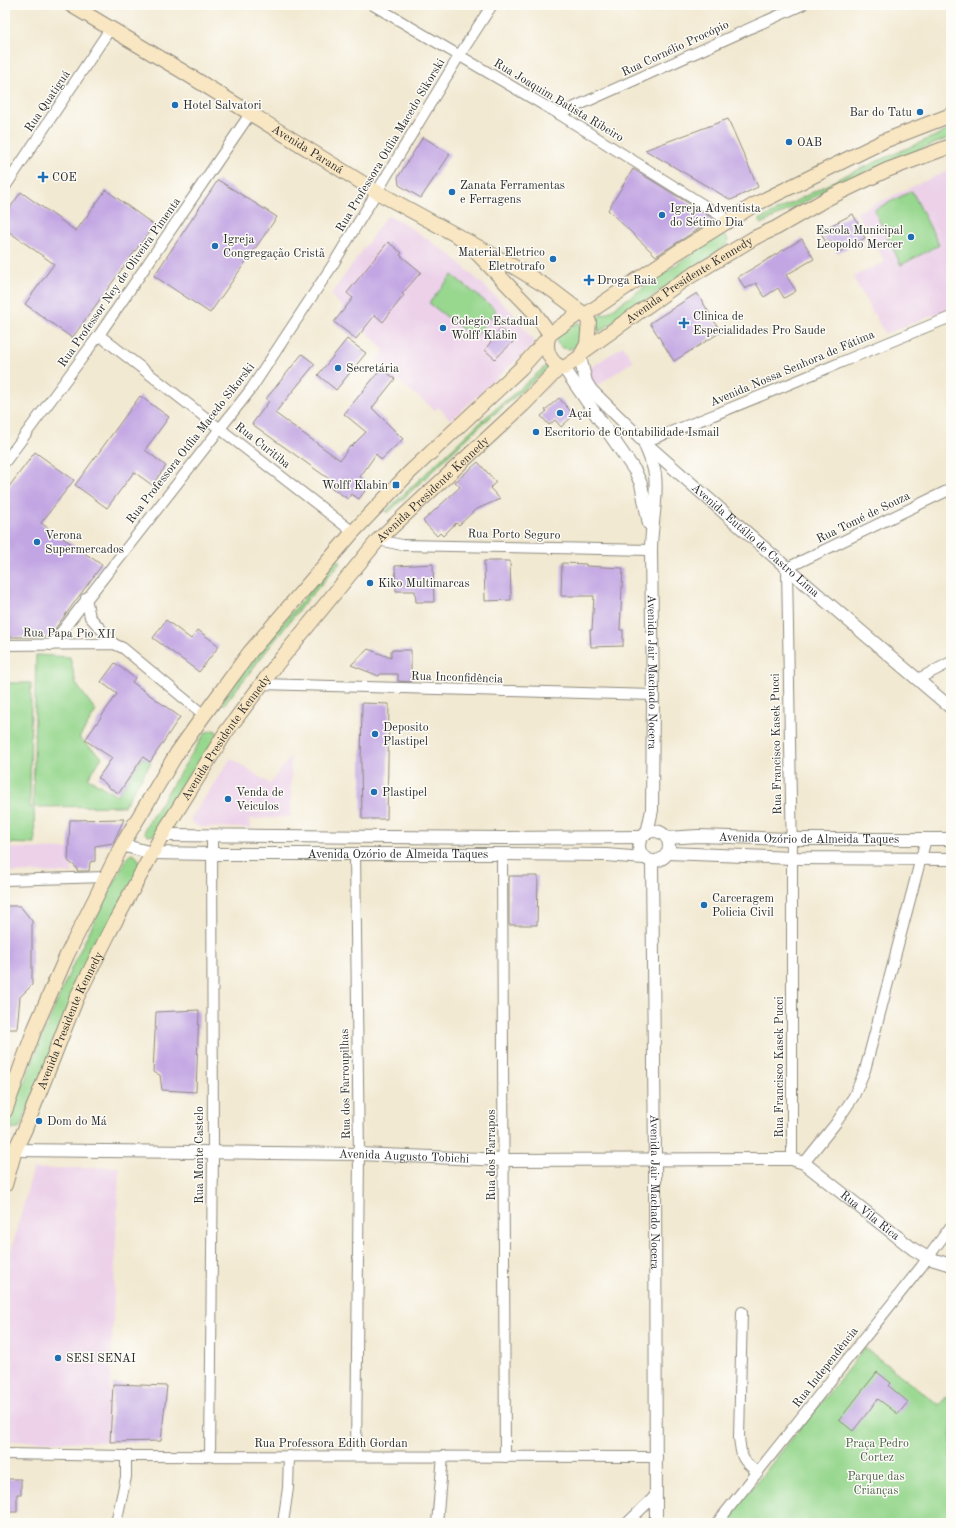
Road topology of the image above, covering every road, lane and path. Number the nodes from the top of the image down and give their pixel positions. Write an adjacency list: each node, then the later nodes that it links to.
1 (71, 5): 5 (main road, Avenida Paraná)
2 (373, 5): 6 (street, Rua Joaquim Batista Ribeiro)
3 (492, 5): 6 (street, Rua Professora Otília Macedo Sikorski)
4 (802, 5): 8 (street, Rua Cornélio Procópio)
5 (110, 29): 7 (main road, Avenida Paraná); 11 (street, Rua Quatiguá)
6 (459, 56): 8 (street, Rua Joaquim Batista Ribeiro); 12 (street, Rua Professora Otília Macedo Sikorski)
7 (250, 114): 12 (main road, Avenida Paraná); 17 (street, Rua Professor Ney de Oliveira Pimenta)
8 (559, 114): 13 (street, Rua Joaquim Batista Ribeiro)
9 (951, 115): 13 (main road)
10 (951, 146): 19 (main road, Avenida Presidente Kennedy)
11 (5, 187)
12 (377, 192): 14 (main road, Avenida Paraná); 21 (street, Rua Professora Otília Macedo Sikorski)
13 (730, 221): 15 (main road)
14 (465, 240): 15 (main road, Avenida Paraná); 18 (main road, Avenida Paraná)
15 (583, 314): 18 (main road, Avenida Presidente Kennedy); 19 (main road)
16 (951, 317): 22 (street, Avenida Nossa Senhora de Fátima)
17 (99, 335): 21 (street, Rua Curitiba); 23 (street, Rua Professor Ney de Oliveira Pimenta)
18 (548, 336): 20 (main road); 25 (main road, Avenida Presidente Kennedy)
19 (582, 354): 20 (main road, Avenida Presidente Kennedy); 22 (street, Avenida Eutálio de Castro Lima)
20 (562, 367): 26 (street, Avenida Jair Machado Nocera); 27 (main road, Avenida Presidente Kennedy)
21 (219, 428): 25 (street, Rua Curitiba); 30 (street, Rua Professora Otília Macedo Sikorski)
22 (644, 442): 26 (street, Avenida Jair Machado Nocera); 29 (street, Avenida Eutálio de Castro Lima)
23 (5, 462)
24 (951, 489): 29 (street, Rua Tomé de Souza)
25 (353, 532): 39 (main road, Avenida Presidente Kennedy)
26 (651, 533): 28 (street, Avenida Jair Machado Nocera)
27 (378, 540): 28 (street, Rua Porto Seguro); 36 (main road, Avenida Presidente Kennedy)
28 (651, 550): 37 (street, Avenida Jair Machado Nocera)
29 (787, 568): 35 (street, Avenida Eutálio de Castro Lima); 45 (street, Rua Francisco Kasek Pucci)
30 (86, 598): 31 (street); 33 (street, Rua Professora Otília Macedo Sikorski)
31 (114, 644): 33 (street, Rua Papa Pio XII); 39 (street, Rua Papa Pio XII)
32 (5, 645): 33 (street, Rua Papa Pio XII)
33 (51, 645)
34 (951, 662): 35 (street)
35 (918, 679): 38 (street, Avenida Eutálio de Castro Lima)
36 (261, 684): 37 (street, Rua Inconfidência); 41 (main road, Avenida Presidente Kennedy)
37 (653, 695): 40 (street, Avenida Jair Machado Nocera)
38 (951, 708)
39 (204, 715): 48 (main road, Avenida Presidente Kennedy)
40 (652, 810): 43 (street, Avenida Jair Machado Nocera); 44 (street, Avenida Jair Machado Nocera)
41 (162, 835): 42 (street, Avenida Ozório de Almeida Taques); 50 (main road, Avenida Presidente Kennedy)
42 (212, 835): 43 (street, Avenida Ozório de Almeida Taques); 51 (street, Rua Monte Castelo)
43 (645, 835): 44 (street); 57 (street)
44 (664, 836): 45 (street, Avenida Ozório de Almeida Taques); 49 (street)
45 (791, 839): 46 (street, Avenida Ozório de Almeida Taques); 54 (street, Rua Francisco Kasek Pucci)
46 (926, 839): 47 (street, Avenida Ozório de Almeida Taques); 55 (street)
47 (951, 839)
48 (122, 845): 50 (street, Avenida Ozório de Almeida Taques); 58 (main road, Avenida Presidente Kennedy)
49 (668, 852): 54 (street, Avenida Ozório de Almeida Taques); 57 (street)
50 (152, 853): 51 (street, Avenida Ozório de Almeida Taques); 61 (main road, Avenida Presidente Kennedy)
51 (212, 854): 53 (street, Avenida Ozório de Almeida Taques); 62 (street, Rua Monte Castelo)
52 (502, 854): 53 (street, Avenida Ozório de Almeida Taques); 57 (street, Avenida Ozório de Almeida Taques); 65 (street, Rua dos Farrapos)
53 (355, 855): 63 (street, Rua dos Farroupilhas)
54 (792, 858): 55 (street, Avenida Ozório de Almeida Taques); 64 (street, Rua Francisco Kasek Pucci)
55 (920, 858): 56 (street, Avenida Ozório de Almeida Taques); 67 (street)
56 (951, 859)
57 (648, 860): 66 (street, Avenida Jair Machado Nocera)
58 (106, 878): 59 (street); 60 (main road, Avenida Presidente Kennedy)
59 (5, 880)
60 (5, 1111)
61 (15, 1150): 62 (street, Avenida Augusto Tobichi); 68 (main road, Avenida Presidente Kennedy)
62 (213, 1152): 63 (street, Avenida Augusto Tobichi); 75 (street, Rua Monte Castelo)
63 (359, 1154): 65 (street, Avenida Augusto Tobichi); 77 (street, Rua dos Farroupilhas)
64 (792, 1159): 66 (street, Avenida Augusto Tobichi); 67 (street, Rua Vila Rica)
65 (504, 1160): 66 (street, Avenida Augusto Tobichi); 79 (street, Rua dos Farrapos)
66 (655, 1160): 80 (street, Avenida Jair Machado Nocera)
67 (804, 1163): 70 (street, Rua Vila Rica)
68 (5, 1185)
69 (951, 1226): 70 (street, Rua Independência)
70 (928, 1258): 71 (street, Rua Vila Rica); 81 (street, Rua Independência)
71 (951, 1265)
72 (742, 1312): 81 (street)
73 (5, 1454): 74 (street, Rua Professora Edith Gordan)
74 (126, 1456): 75 (street, Rua Professora Edith Gordan); 83 (street)
75 (210, 1456): 76 (street, Rua Professora Edith Gordan)
76 (289, 1456): 77 (street, Rua Professora Edith Gordan); 84 (street)
77 (356, 1456): 78 (street, Rua Professora Edith Gordan)
78 (443, 1456): 79 (street, Rua Professora Edith Gordan); 85 (street)
79 (505, 1457): 80 (street, Rua Professora Edith Gordan)
80 (657, 1457): 82 (street, Avenida Jair Machado Nocera)
81 (758, 1473): 88 (street, Rua Independência)
82 (656, 1495): 86 (street); 87 (street, Avenida Jair Machado Nocera)
83 (116, 1523)
84 (283, 1523)
85 (437, 1523)
86 (627, 1523)
87 (656, 1523)
88 (717, 1523)

